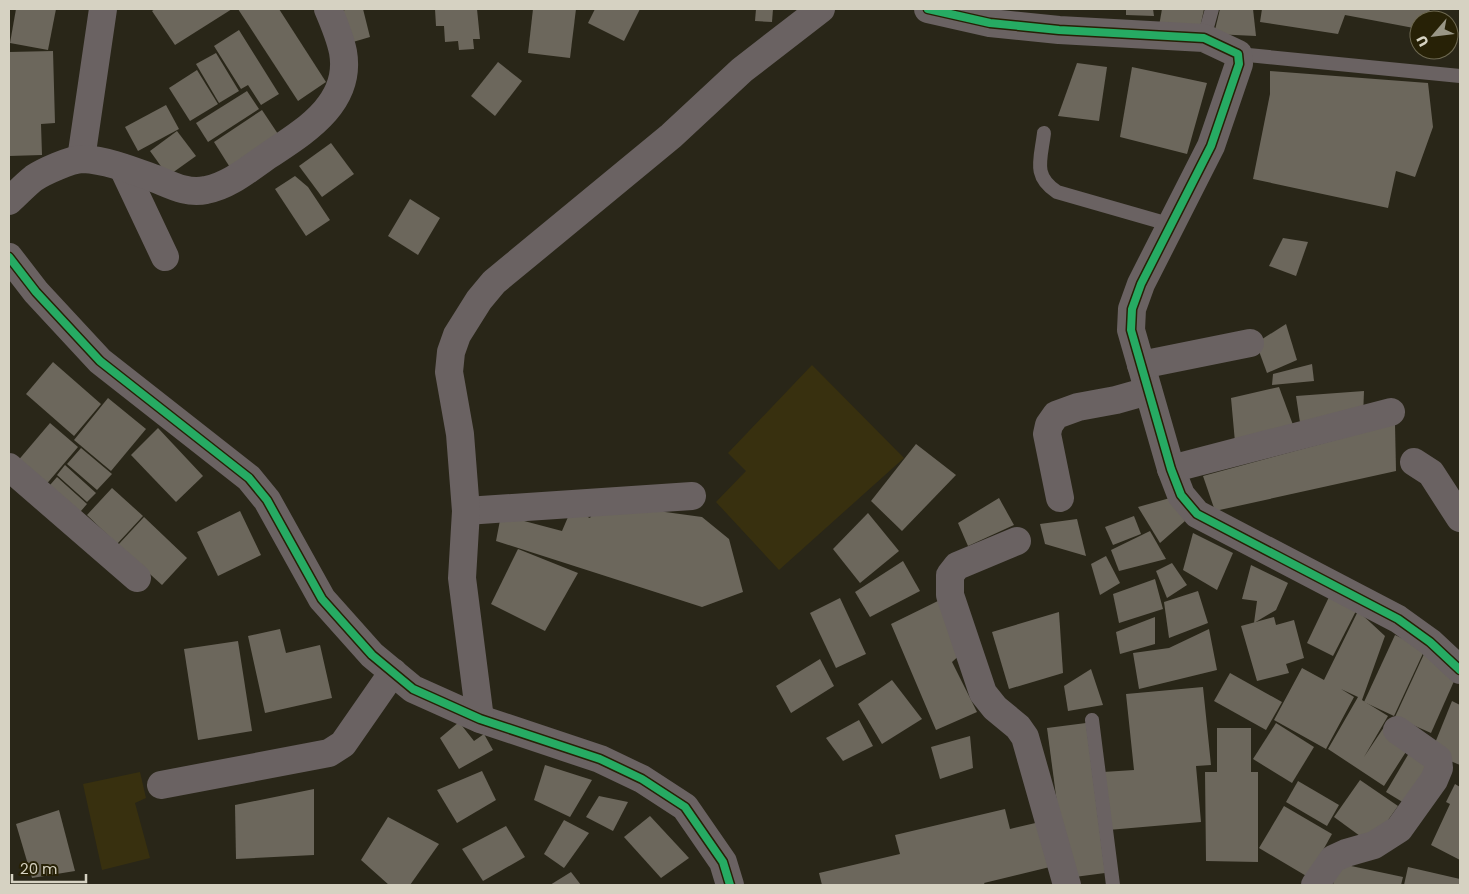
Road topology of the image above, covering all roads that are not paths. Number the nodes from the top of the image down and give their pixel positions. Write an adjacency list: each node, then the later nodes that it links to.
1 (103, 9): 10 (street)
2 (328, 9): 11 (street)
3 (821, 9): 25 (street)
4 (928, 9): 6 (street)
5 (1212, 9): 6 (lane)
6 (1204, 38): 7 (street)
7 (1238, 54): 8 (lane); 13 (street)
8 (1460, 76)
9 (1044, 133): 13 (lane)
10 (81, 159): 11 (street); 12 (street)
11 (123, 168): 14 (street)
12 (9, 202)
13 (1172, 225): 17 (street)
14 (165, 256)
15 (9, 257): 30 (street)
16 (1250, 343): 17 (street)
17 (1141, 365): 18 (street)
18 (1148, 391): 22 (street); 24 (street)
19 (1391, 412): 22 (street)
20 (1414, 462): 26 (street)
21 (9, 467): 28 (street)
22 (1171, 469): 29 (street)
23 (692, 496): 25 (street)
24 (1060, 498)
25 (466, 511): 31 (street)
26 (1460, 518)
27 (1018, 541): 36 (street)
28 (136, 578)
29 (1460, 670)
30 (393, 672): 31 (street); 34 (street)
31 (480, 719): 35 (street)
32 (1092, 720): 37 (lane)
33 (1398, 730): 38 (street)
34 (161, 785)
35 (730, 885)
36 (1067, 885)
37 (1113, 885)
38 (1315, 885)

